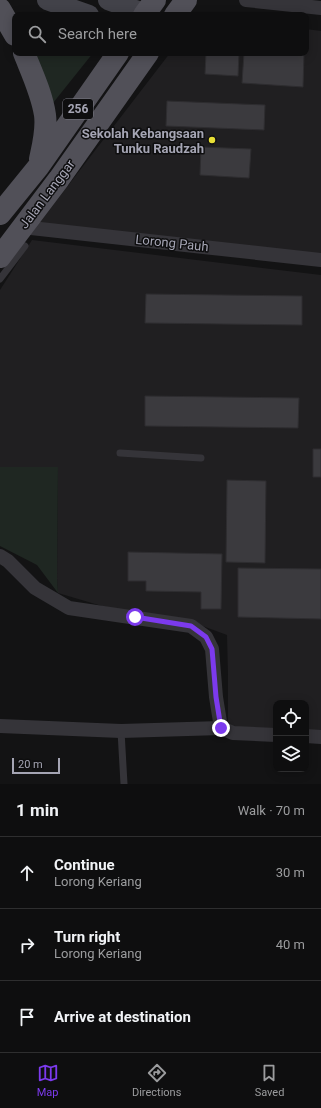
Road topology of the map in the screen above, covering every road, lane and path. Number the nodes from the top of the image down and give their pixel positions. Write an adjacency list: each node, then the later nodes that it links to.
1 (47, 0): 8 (main road)
2 (108, 0): 7 (main road)
3 (186, 0): 9 (main road)
4 (246, 0): 5 (street)
5 (321, 8)
6 (0, 9): 10 (main road)
7 (148, 11)
8 (81, 12)
9 (177, 12)
10 (12, 30)
11 (25, 56): 14 (main road)
12 (116, 56): 14 (main road, Jalan Langgar / 256)
13 (146, 56): 16 (main road, Jalan Langgar / 256)
14 (39, 166): 15 (main road, Jalan Langgar / 256)
15 (0, 214)
16 (24, 237): 17 (main road, Jalan Langgar / 256); 18 (street, Lorong Pauh); 19 (lane)
17 (0, 257)
18 (321, 260)
19 (0, 279)
20 (120, 453): 21 (lane)
21 (201, 458)
22 (0, 556): 24 (street)
23 (0, 726): 25 (street)
24 (221, 728): 25 (street); 26 (street)
25 (121, 731): 29 (lane)
26 (273, 735)
27 (309, 736): 28 (street)
28 (321, 737)
29 (124, 784)

